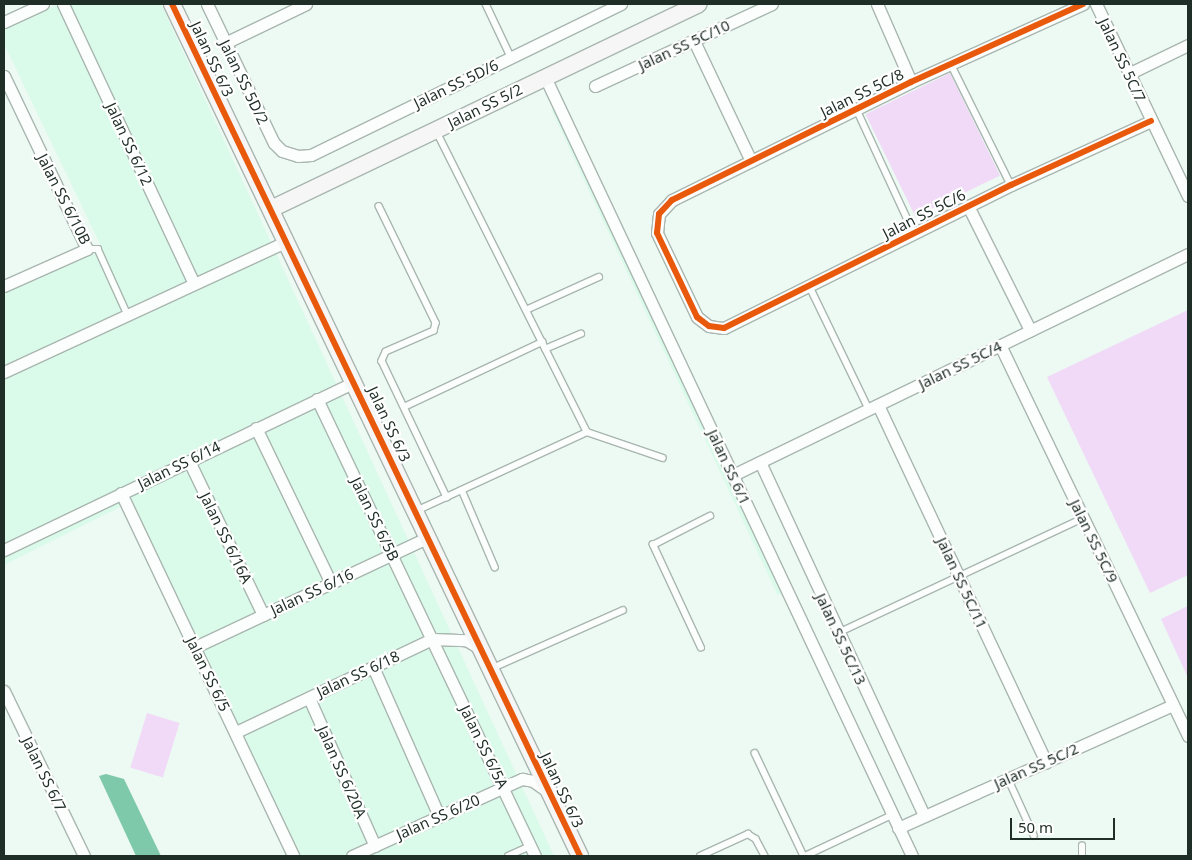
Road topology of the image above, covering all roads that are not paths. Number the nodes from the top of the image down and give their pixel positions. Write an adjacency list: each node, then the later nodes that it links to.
1 (43, 4): 13 (street)
2 (63, 4): 39 (street, Jalan SS 6/12)
3 (172, 4): 33 (street, Jalan SS 6/3)
4 (207, 4): 15 (street, Jalan SS 5D/2)
5 (306, 4): 15 (street)
6 (486, 4): 17 (lane)
7 (621, 4): 17 (street, Jalan SS 5D/6)
8 (698, 4): 21 (street, Jalan SS 5/2)
9 (772, 4): 14 (street, Jalan SS 5C/10)
10 (877, 4): 22 (street)
11 (1083, 4): 18 (street, Jalan SS 5C/8)
12 (1096, 4): 19 (street, Jalan SS 5C/7)
13 (4, 22)
14 (694, 41): 23 (street, Jalan SS 5C/10); 28 (street)
15 (225, 43): 27 (street, Jalan SS 5D/2)
16 (1188, 46): 19 (street)
17 (511, 57): 27 (street, Jalan SS 5D/6)
18 (951, 64): 22 (street, Jalan SS 5C/8); 29 (lane)
19 (1128, 74): 25 (street, Jalan SS 5C/7)
20 (4, 76): 36 (street, Jalan SS 6/10B)
21 (545, 78): 26 (street, Jalan SS 5/2); 60 (street, Jalan SS 6/1)
22 (912, 82): 24 (street, Jalan SS 5C/8)
23 (596, 86)
24 (857, 110): 28 (street, Jalan SS 5C/8); 34 (lane)
25 (1151, 121): 29 (street, Jalan SS 5C/6); 30 (street, Jalan SS 5C/7)
26 (436, 130): 33 (street, Jalan SS 5/2); 42 (lane)
27 (289, 154)
28 (750, 161): 44 (street, Jalan SS 5C/8)
29 (1011, 185): 32 (street, Jalan SS 5C/6)
30 (1188, 196)
31 (378, 206): 53 (lane)
32 (968, 206): 34 (street, Jalan SS 5C/6); 45 (street)
33 (271, 209): 35 (street, Jalan SS 6/3)
34 (914, 233): 41 (street, Jalan SS 5C/6)
35 (287, 242): 39 (street); 51 (street, Jalan SS 6/3)
36 (87, 249): 40 (street); 43 (lane, Jalan SS 6/10B)
37 (1188, 254): 45 (street, Jalan SS 5C/4)
38 (599, 277): 42 (lane)
39 (194, 284): 43 (street)
40 (4, 286)
41 (810, 287): 44 (street, Jalan SS 5C/6); 54 (lane)
42 (526, 310): 47 (lane)
43 (128, 315): 50 (street)
44 (709, 326)
45 (1030, 330): 48 (street, Jalan SS 5C/4)
46 (581, 334): 49 (lane)
47 (542, 342): 49 (lane); 53 (lane)
48 (1000, 345): 54 (street, Jalan SS 5C/4); 66 (street, Jalan SS 5C/9)
49 (545, 349): 56 (lane)
50 (4, 372)
51 (355, 382): 52 (street, Jalan SS 6/14); 64 (street, Jalan SS 6/3)
52 (317, 399): 55 (street, Jalan SS 6/14); 69 (street, Jalan SS 6/5B)
53 (404, 407): 63 (lane)
54 (873, 407): 59 (street, Jalan SS 5C/4); 71 (street, Jalan SS 5C/11)
55 (256, 428): 58 (street, Jalan SS 6/14); 72 (street)
56 (586, 432): 57 (lane); 61 (lane)
57 (663, 458)
58 (189, 461): 62 (street, Jalan SS 6/14); 74 (street, Jalan SS 6/16A)
59 (760, 462): 60 (street, Jalan SS 5C/4); 75 (street, Jalan SS 5C/13)
60 (732, 475): 92 (street, Jalan SS 6/1)
61 (462, 490): 63 (lane); 70 (lane)
62 (121, 493): 68 (street, Jalan SS 6/14); 77 (street, Jalan SS 6/5)
63 (447, 497): 64 (lane)
64 (416, 511): 67 (street, Jalan SS 6/3)
65 (710, 516): 78 (lane)
66 (1083, 517): 71 (lane); 84 (street, Jalan SS 5C/9)
67 (428, 537): 69 (street, Jalan SS 6/16); 79 (street, Jalan SS 6/3)
68 (4, 550)
69 (393, 554): 72 (street, Jalan SS 6/16); 76 (street, Jalan SS 6/5B)
70 (495, 567)
71 (958, 576): 75 (lane); 88 (street, Jalan SS 5C/11)
72 (331, 583): 74 (street, Jalan SS 6/16)
73 (623, 610): 81 (lane)
74 (263, 615): 77 (street, Jalan SS 6/16)
75 (838, 633): 94 (street, Jalan SS 5C/13)
76 (432, 639): 79 (street, Jalan SS 6/18); 80 (street, Jalan SS 6/18); 90 (street, Jalan SS 6/5A)
77 (195, 647): 85 (street, Jalan SS 6/5)
78 (701, 648)
79 (482, 650): 81 (street, Jalan SS 6/3)
80 (373, 667): 83 (street, Jalan SS 6/18); 93 (street)
81 (491, 668): 91 (street, Jalan SS 6/3)
82 (4, 691): 100 (street, Jalan SS 6/7)
83 (308, 698): 85 (street, Jalan SS 6/18); 97 (street, Jalan SS 6/20A)
84 (1173, 704): 86 (street, Jalan SS 5C/9); 88 (street, Jalan SS 5C/2)
85 (236, 732): 101 (street, Jalan SS 6/5)
86 (1188, 736)
87 (755, 753): 107 (lane)
88 (1046, 762): 89 (street, Jalan SS 5C/2)
89 (1008, 778): 94 (street, Jalan SS 5C/2); 96 (lane)
90 (504, 787): 91 (street, Jalan SS 6/20); 93 (street, Jalan SS 6/20); 99 (street, Jalan SS 6/5A)
91 (550, 793): 104 (street, Jalan SS 6/3)
92 (892, 815): 95 (street, Jalan SS 6/1); 107 (lane)
93 (440, 816): 97 (street, Jalan SS 6/20)
94 (924, 816): 95 (street, Jalan SS 5C/2)
95 (898, 828): 108 (street, Jalan SS 6/1)
96 (1034, 836)
97 (375, 846): 102 (street, Jalan SS 6/20)
98 (1082, 846): 109 (lane)
99 (533, 851): 103 (lane)
100 (84, 856)
101 (293, 856)
102 (352, 856)
103 (508, 856)
104 (580, 856)
105 (700, 856): 106 (lane)
106 (765, 856)
107 (805, 856)
108 (912, 856)
109 (1082, 856)

